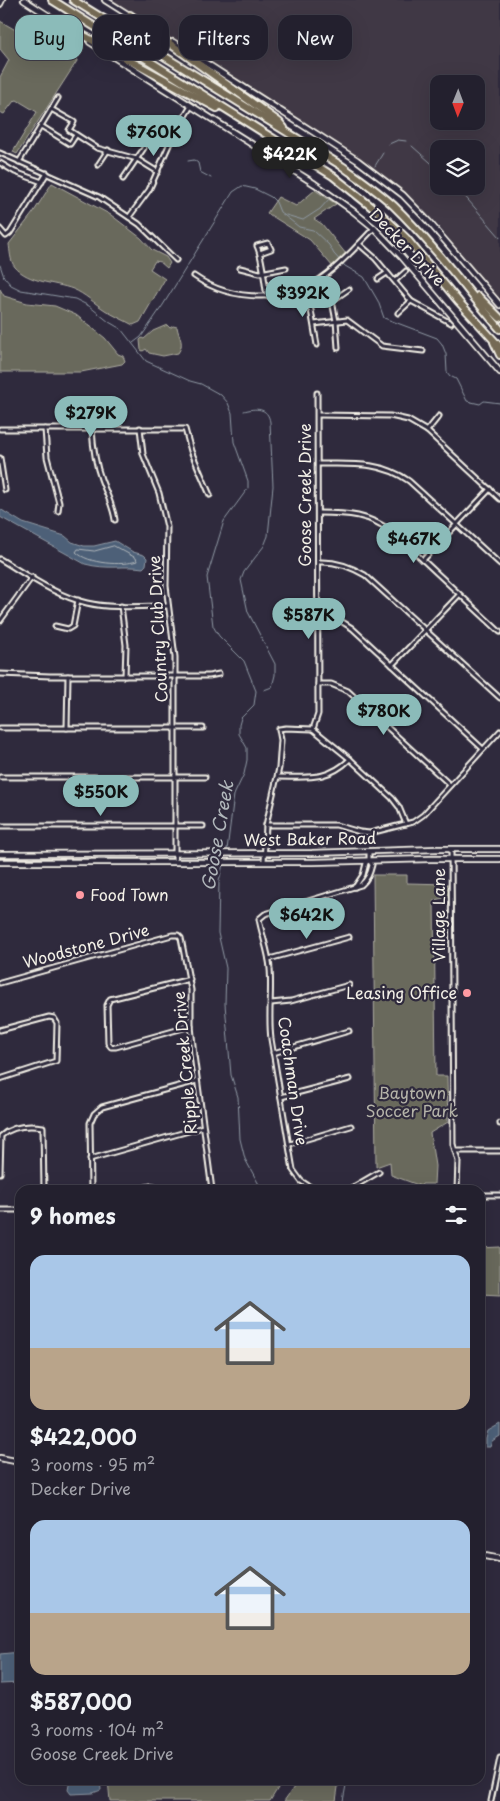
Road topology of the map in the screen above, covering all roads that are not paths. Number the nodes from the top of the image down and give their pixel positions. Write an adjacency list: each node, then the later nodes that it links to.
1 (2, 0): 6 (main road)
2 (24, 0): 7 (main road, Decker Drive)
3 (52, 0): 19 (highway, Decker Drive)
4 (73, 0): 17 (highway, Decker Drive)
5 (105, 0): 8 (main road, Decker Drive)
6 (0, 4)
7 (48, 15)
8 (128, 15)
9 (83, 35): 19 (highway)
10 (83, 37): 14 (main road, Decker Drive)
11 (169, 40): 50 (main road, Decker Drive)
12 (169, 44): 17 (highway)
13 (58, 98): 15 (street)
14 (191, 105): 27 (street); 32 (main road, Decker Drive)
15 (51, 109): 16 (street); 18 (street)
16 (41, 126): 18 (street); 24 (street)
17 (288, 133): 41 (highway, Decker Drive)
18 (76, 135): 21 (street)
19 (268, 135): 57 (highway, Decker Drive)
20 (144, 148): 23 (street)
21 (108, 150): 23 (street); 26 (street)
22 (0, 152): 24 (street)
23 (137, 159): 27 (street); 29 (street)
24 (19, 162): 28 (street)
25 (0, 163): 30 (street)
26 (98, 165)
27 (158, 172): 31 (street)
28 (47, 173): 30 (street); 31 (street)
29 (123, 179)
30 (42, 182): 33 (street)
31 (129, 217): 36 (street)
32 (374, 228): 34 (street); 63 (main road, Decker Drive)
33 (0, 229)
34 (359, 244): 42 (street); 46 (street)
35 (260, 253): 40 (street)
36 (176, 260)
37 (240, 268): 40 (street)
38 (286, 268): 40 (street)
39 (406, 271): 45 (street)
40 (262, 272): 48 (street)
41 (454, 272): 52 (highway); 56 (highway, Decker Drive)
42 (387, 273): 44 (street); 45 (street)
43 (194, 276): 48 (street)
44 (378, 279)
45 (395, 281): 49 (street)
46 (302, 288): 48 (street); 55 (street)
47 (349, 289): 53 (street)
48 (267, 296)
49 (412, 301): 51 (street); 54 (street)
50 (500, 306)
51 (398, 313)
52 (500, 318)
53 (336, 321): 55 (street); 60 (street); 61 (street)
54 (451, 323)
55 (314, 324): 58 (street)
56 (500, 329)
57 (493, 339): 59 (highway, Decker Drive); 62 (highway)
58 (317, 344)
59 (500, 347)
60 (338, 348)
61 (423, 352)
62 (500, 355)
63 (500, 372)
64 (317, 393): 65 (street, Goose Creek Drive)
65 (318, 416): 71 (street); 73 (street, Goose Creek Drive)
66 (438, 416): 71 (street)
67 (140, 428): 70 (street); 76 (street); 90 (street, Country Club Drive)
68 (0, 429): 69 (street)
69 (45, 429): 70 (street); 78 (street)
70 (92, 429): 80 (street)
71 (427, 431): 74 (street)
72 (0, 458): 75 (street)
73 (318, 464): 79 (street, Goose Creek Drive); 81 (street)
74 (490, 489): 77 (street); 81 (street)
75 (6, 490)
76 (210, 495)
77 (500, 499)
78 (58, 511)
79 (318, 513): 83 (street); 84 (street, Goose Creek Drive)
80 (115, 520)
81 (456, 524): 83 (street); 85 (street)
82 (0, 559): 86 (street)
83 (423, 560): 87 (street)
84 (318, 562): 91 (street, Goose Creek Drive); 94 (street)
85 (500, 564)
86 (32, 577): 88 (street); 92 (street)
87 (459, 595): 94 (street); 95 (street)
88 (78, 600): 89 (street); 93 (street)
89 (121, 606): 90 (street); 100 (street)
90 (168, 606): 101 (street, Country Club Drive)
91 (318, 616): 96 (street); 102 (street, Goose Creek Drive)
92 (0, 621)
93 (55, 626)
94 (426, 629): 96 (street); 103 (street)
95 (500, 632)
96 (392, 665): 110 (street)
97 (0, 674): 99 (street)
98 (219, 674): 101 (street)
99 (68, 676): 100 (street); 105 (street)
100 (125, 676): 101 (street)
101 (175, 676): 106 (street, Country Club Drive)
102 (318, 684): 108 (street, Goose Creek Drive); 116 (street)
103 (500, 698)
104 (0, 728): 105 (street)
105 (67, 728): 106 (street)
106 (174, 728): 107 (street); 113 (street, Country Club Drive)
107 (202, 728)
108 (313, 729): 111 (street); 115 (street)
109 (500, 731): 110 (street)
110 (483, 749): 116 (street)
111 (350, 759): 115 (street); 117 (street)
112 (0, 777): 113 (street)
113 (175, 777): 114 (street); 120 (street, Country Club Drive)
114 (205, 777)
115 (278, 777): 118 (street)
116 (450, 784): 117 (street)
117 (406, 824): 118 (street)
118 (266, 825): 126 (street)
119 (0, 826): 120 (street)
120 (175, 826): 121 (street); 125 (street, Country Club Drive)
121 (203, 826)
122 (451, 849): 123 (main road, West Baker Road); 124 (main road, West Baker Road); 129 (street, Village Lane)
123 (500, 849)
124 (369, 851): 126 (main road, West Baker Road); 131 (street)
125 (175, 853): 126 (main road, West Baker Road); 128 (main road, West Baker Road); 134 (street, Country Club Drive)
126 (264, 853): 135 (street)
127 (0, 854): 128 (main road, West Baker Road)
128 (58, 854): 133 (main road)
129 (451, 859): 130 (main road, West Baker Road); 131 (main road, West Baker Road); 155 (street, Village Lane)
130 (500, 859)
131 (369, 860): 135 (main road, West Baker Road); 136 (street); 136 (street)
132 (0, 862): 133 (main road, West Baker Road)
133 (58, 862): 134 (main road, West Baker Road)
134 (175, 862): 135 (main road, West Baker Road)
135 (264, 862)
136 (355, 887): 139 (street, Coachman Drive)
137 (178, 935): 140 (street, Ripple Creek Drive); 141 (street, Woodstone Drive)
138 (349, 937): 139 (street)
139 (269, 960): 143 (street, Coachman Drive)
140 (190, 979): 144 (street, Ripple Creek Drive); 144 (street)
141 (0, 983)
142 (349, 984): 143 (street)
143 (271, 1002): 147 (street, Coachman Drive)
144 (191, 1026): 150 (street, Ripple Creek Drive)
145 (0, 1030): 148 (street)
146 (349, 1031): 147 (street)
147 (273, 1053): 151 (street, Coachman Drive)
148 (0, 1079)
149 (350, 1079): 151 (street)
150 (196, 1081): 153 (street, Ripple Creek Drive); 157 (street)
151 (281, 1097): 154 (street, Coachman Drive)
152 (351, 1126): 154 (street)
153 (203, 1127): 157 (street); 162 (street, Ripple Creek Drive)
154 (290, 1144): 163 (street, Coachman Drive)
155 (456, 1151): 156 (street); 165 (street, Village Lane)
156 (500, 1151)
157 (90, 1159): 161 (street)
158 (0, 1172): 160 (street)
159 (379, 1172): 164 (street)
160 (44, 1185)
161 (91, 1185)
162 (211, 1185)
163 (307, 1185)
164 (357, 1185)
165 (457, 1185)
166 (485, 1195): 167 (street)
167 (500, 1195)
168 (0, 1210): 169 (street)
169 (15, 1210)
170 (0, 1458): 171 (main road)
171 (15, 1461)
172 (485, 1556): 173 (main road)
173 (500, 1559)
174 (500, 1758): 175 (street)
175 (491, 1801)

